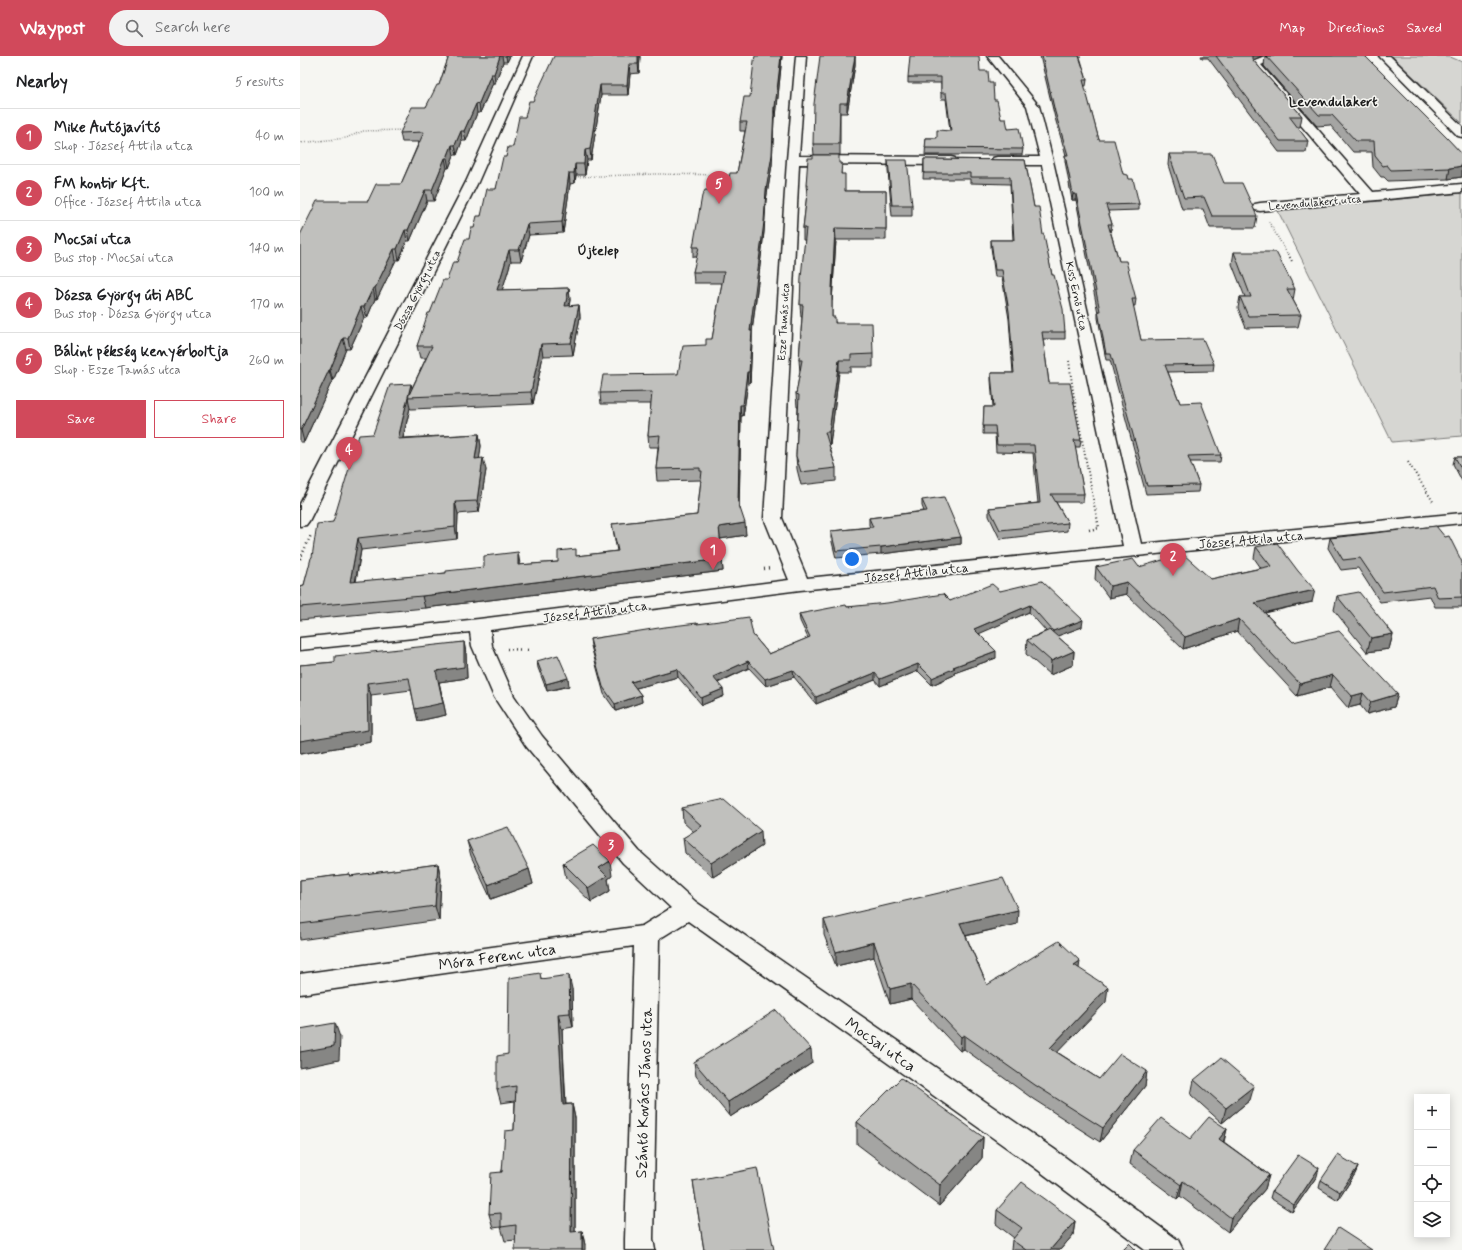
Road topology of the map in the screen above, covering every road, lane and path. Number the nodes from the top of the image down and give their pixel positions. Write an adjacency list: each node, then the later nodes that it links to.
1 (528, 56): 22 (street, Dózsa György utca)
2 (801, 56): 9 (street, Esze Tamás utca)
3 (992, 56): 12 (street, Kiss Ernő utca)
4 (1327, 56): 16 (street, Levendulakert utca)
5 (1384, 56): 7 (street)
6 (410, 130): 8 (path)
7 (1462, 133)
8 (300, 143)
9 (793, 160): 10 (street); 25 (street, Esze Tamás utca)
10 (963, 161)
11 (986, 161): 12 (street)
12 (1047, 161): 24 (street, Kiss Ernő utca)
13 (733, 175): 14 (path)
14 (568, 178)
15 (1462, 188): 16 (street, Levendulakert utca)
16 (1370, 197): 17 (street, Levendulakert utca)
17 (1260, 207): 18 (path)
18 (1293, 263)
19 (1069, 354): 23 (path)
20 (1408, 462): 21 (path)
21 (1454, 519): 24 (street, József Attila utca)
22 (300, 521)
23 (1089, 530)
24 (1133, 550): 25 (street, József Attila utca)
25 (800, 584): 26 (street, József Attila utca)
26 (479, 626): 27 (street, József Attila utca); 28 (street, Mocsai utca)
27 (300, 644)
28 (688, 909): 29 (street, Móra Ferenc utca); 32 (street, Mocsai utca)
29 (647, 935): 30 (street, Móra Ferenc utca); 31 (street, Szántó Kovács János utca)
30 (300, 984)
31 (640, 1250)
32 (1168, 1250)

